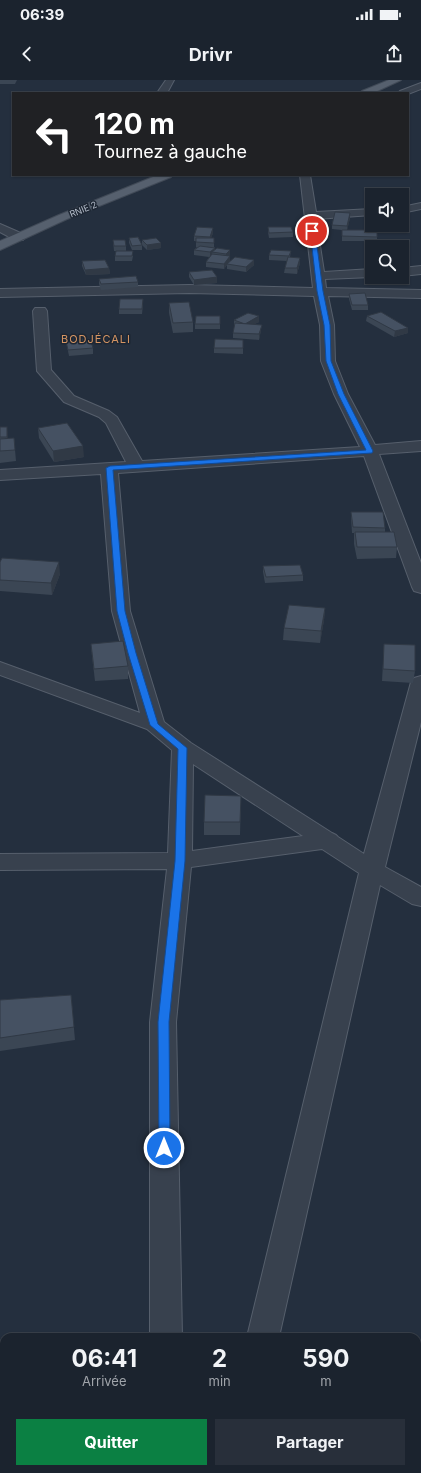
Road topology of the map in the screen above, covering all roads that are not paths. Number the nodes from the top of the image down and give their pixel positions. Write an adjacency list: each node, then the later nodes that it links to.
1 (170, 80): 4 (street)
2 (397, 80): 5 (main road)
3 (421, 86): 6 (street)
4 (163, 92)
5 (368, 92)
6 (406, 92)
7 (165, 176): 14 (main road, RNIE 2 / RNIE 2)
8 (305, 176): 12 (street)
9 (421, 206): 10 (street)
10 (409, 209)
11 (365, 212): 12 (street)
12 (310, 216): 19 (street)
13 (0, 228): 14 (street)
14 (19, 237): 15 (main road, RNIE 2 / RNIE 2)
15 (0, 246)
16 (421, 270): 17 (street)
17 (409, 271)
18 (365, 273): 19 (street)
19 (318, 276): 20 (street)
20 (320, 291): 21 (street); 22 (street); 25 (street)
21 (0, 294)
22 (421, 294)
23 (40, 311): 26 (street)
24 (421, 446): 25 (street)
25 (370, 451): 26 (street); 29 (street)
26 (137, 467): 27 (street)
27 (110, 468): 28 (street); 32 (street)
28 (0, 475)
29 (421, 587)
30 (0, 668): 32 (street)
31 (421, 682): 37 (street)
32 (154, 725): 33 (street)
33 (183, 748): 34 (street); 35 (street)
34 (328, 840): 35 (street); 37 (street)
35 (180, 861): 36 (street); 39 (street)
36 (0, 862)
37 (372, 870): 38 (street); 40 (street)
38 (421, 898)
39 (166, 1333)
40 (264, 1333)

